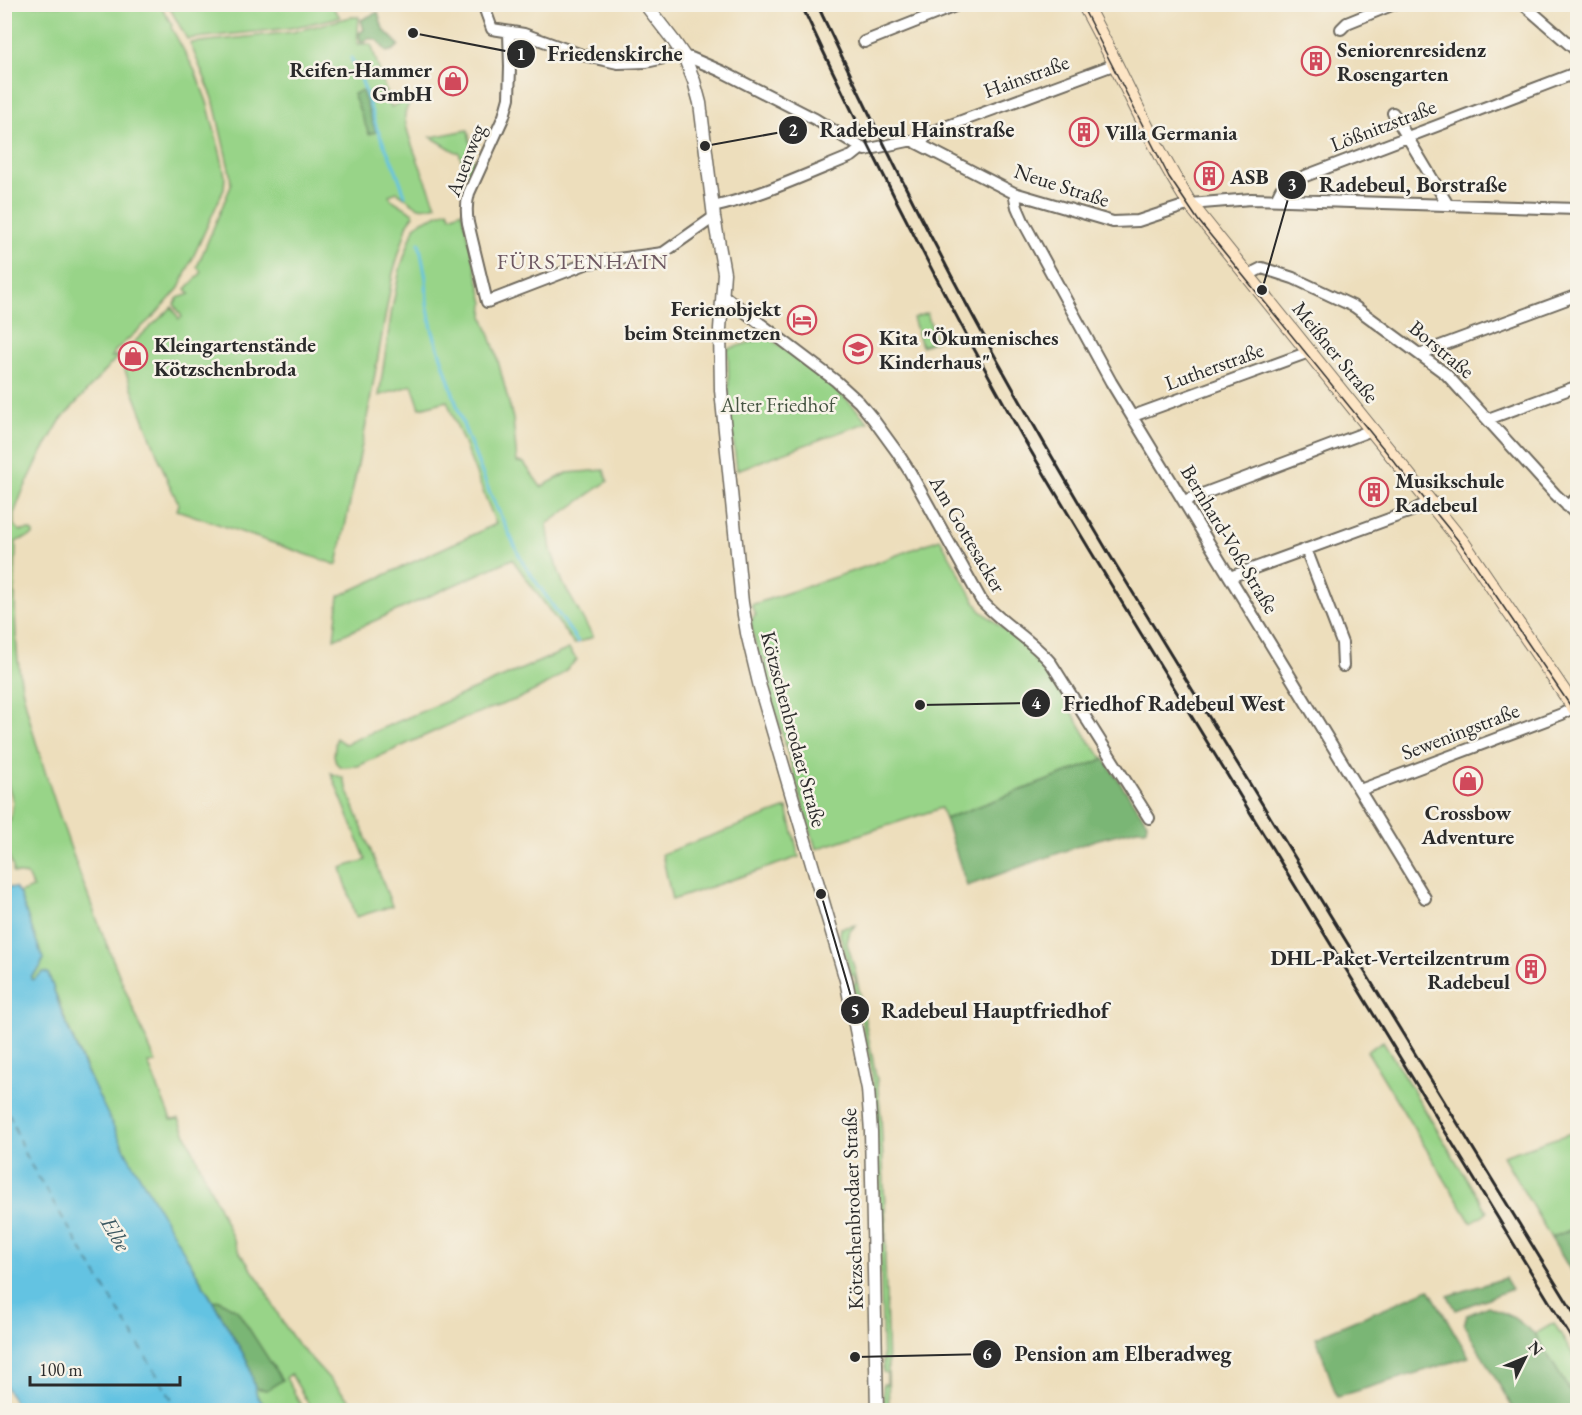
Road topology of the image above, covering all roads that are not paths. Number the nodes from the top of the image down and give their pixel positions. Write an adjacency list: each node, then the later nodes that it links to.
1 (483, 4): 8 (street)
2 (645, 4): 11 (street, Kötzschenbrodaer Straße)
3 (960, 4): 9 (street)
4 (1084, 4): 12 (main road, Meißner Straße)
5 (1394, 4): 7 (street)
6 (1523, 4): 10 (street)
7 (1341, 29)
8 (509, 32): 11 (street); 23 (street, Auenweg)
9 (864, 42)
10 (1578, 52)
11 (684, 56): 17 (street); 23 (street, Kötzschenbrodaer Straße)
12 (1116, 64): 16 (street, Hainstraße); 20 (main road, Meißner Straße)
13 (1578, 71): 15 (street, Lößnitzstraße)
14 (1393, 113): 15 (street)
15 (1407, 137): 19 (street, Lößnitzstraße); 21 (street)
16 (920, 144): 17 (street, Neue Straße); 18 (street, Neue Straße)
17 (862, 148): 23 (street)
18 (1014, 193): 20 (street, Neue Straße); 30 (street, Bernhard-Voß-Straße)
19 (1276, 199): 20 (street, Neue Straße); 21 (street, Neue Straße)
20 (1190, 204): 24 (main road, Meißner Straße)
21 (1448, 205): 22 (street, Neue Straße)
22 (1578, 209)
23 (714, 212): 26 (street, Kötzschenbrodaer Straße)
24 (1246, 276): 27 (main road, Meißner Straße); 28 (street, Borstraße)
25 (1578, 295): 28 (street)
26 (724, 296): 43 (street, Am Gottesacker); 45 (street, Kötzschenbrodaer Straße)
27 (1309, 352): 30 (street, Lutherstraße); 32 (main road, Meißner Straße)
28 (1421, 355): 31 (street, Borstraße)
29 (1578, 386): 31 (street)
30 (1133, 416): 34 (street, Bernhard-Voß-Straße)
31 (1488, 419): 36 (street, Borstraße)
32 (1372, 430): 34 (street); 35 (main road, Meißner Straße)
33 (1578, 497): 36 (street)
34 (1184, 501): 39 (street, Bernhard-Voß-Straße)
35 (1431, 501): 38 (street); 41 (main road, Meißner Straße)
36 (1567, 506): 37 (street, Borstraße)
37 (1578, 516)
38 (1306, 549): 39 (street); 40 (street)
39 (1230, 577): 42 (street, Bernhard-Voß-Straße)
40 (1343, 666)
41 (1574, 702): 42 (street, Seweningstraße)
42 (1360, 790): 44 (street, Bernhard-Voß-Straße)
43 (1149, 818)
44 (1425, 898)
45 (877, 1410)

